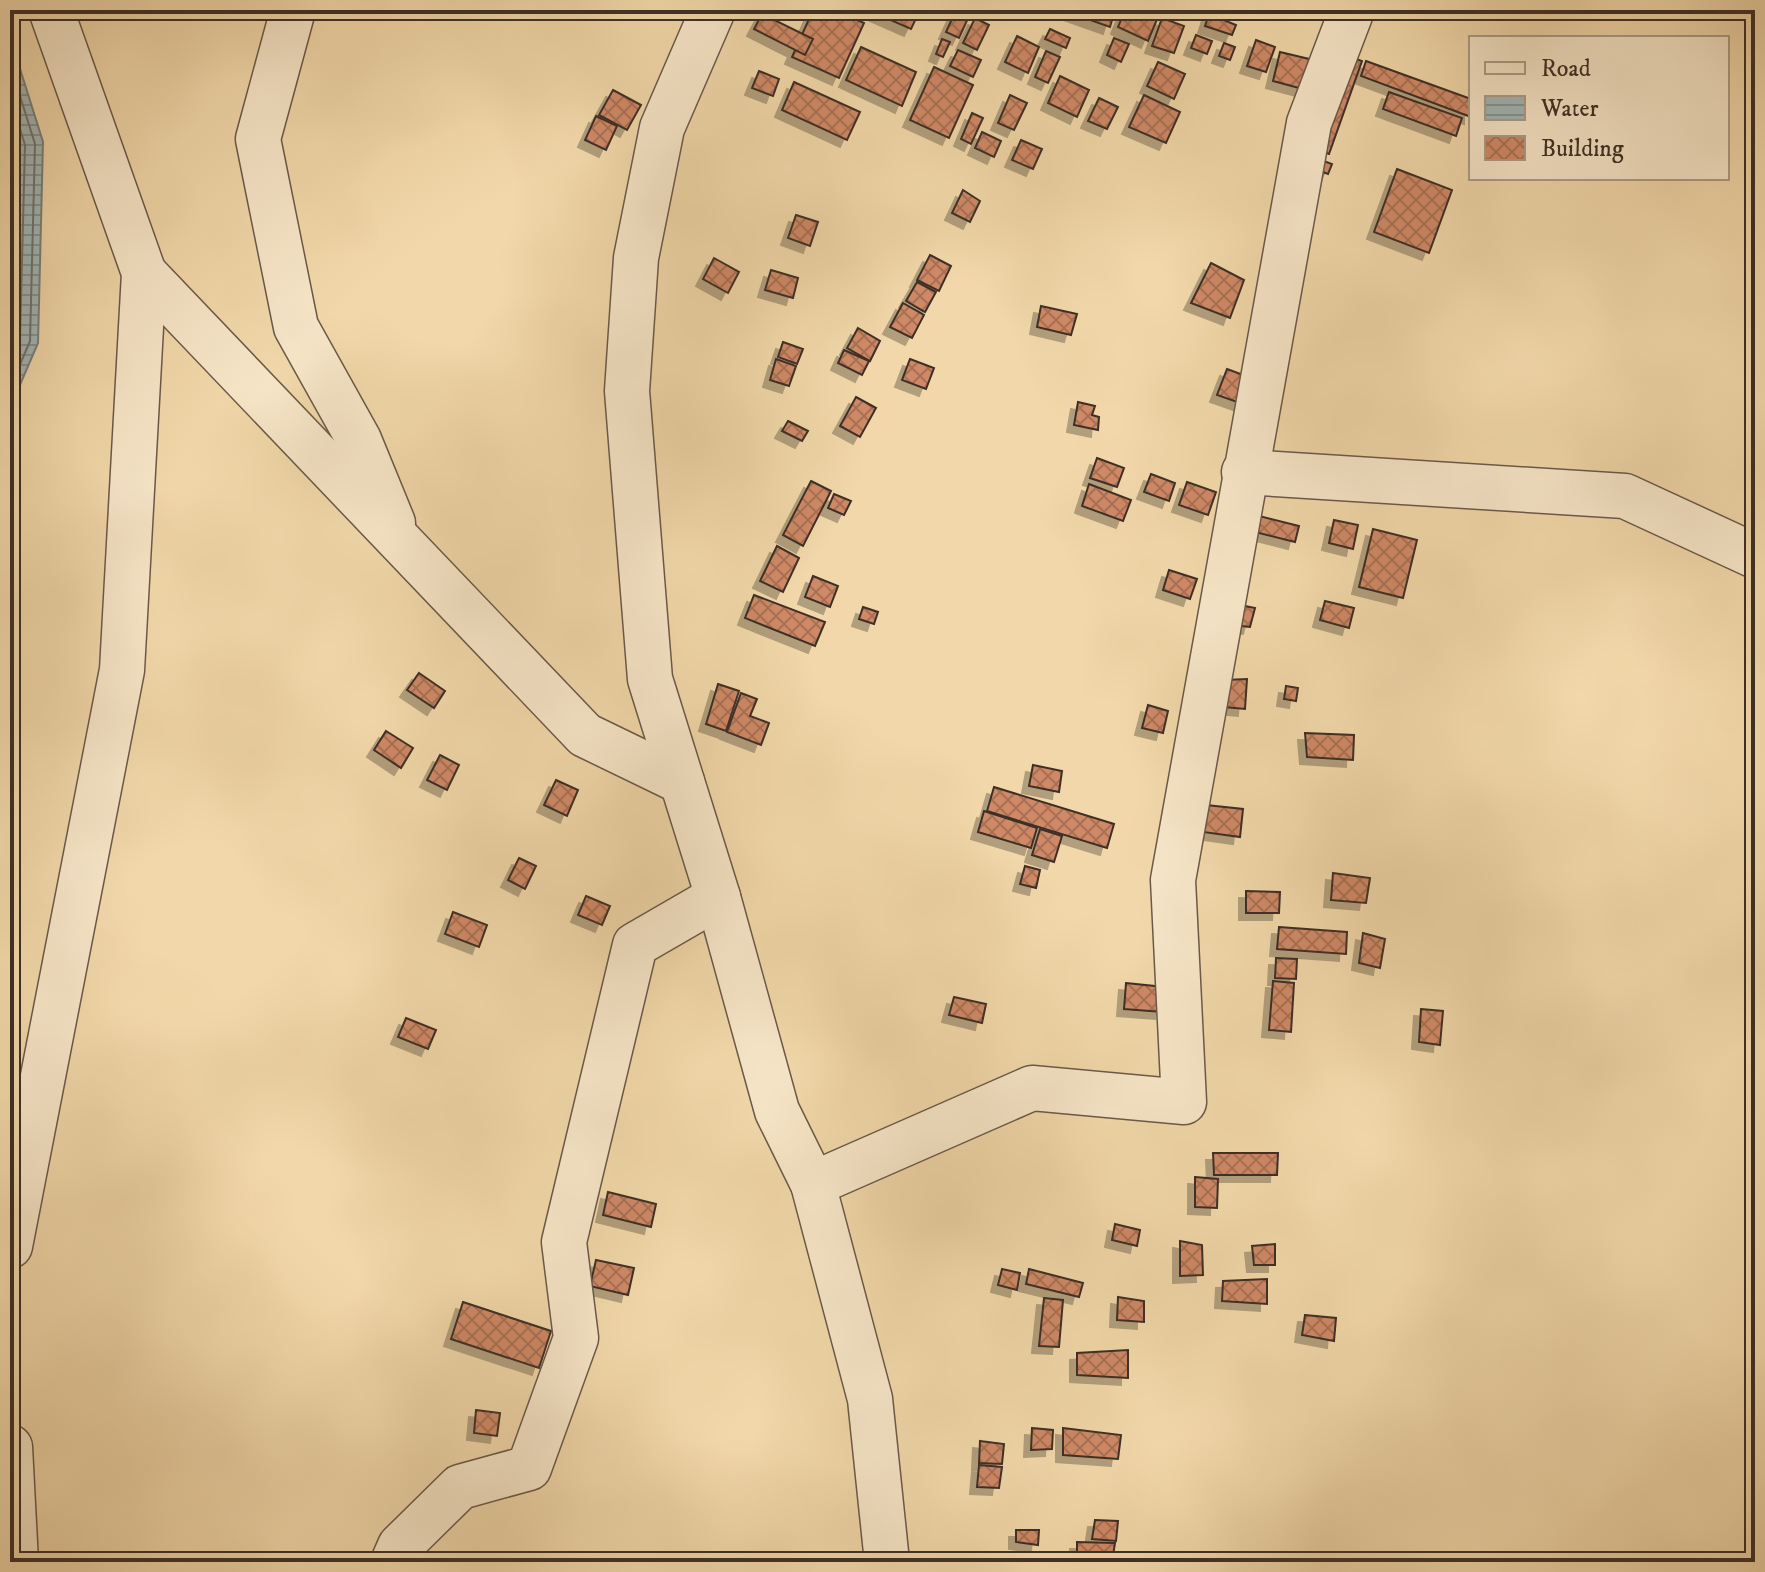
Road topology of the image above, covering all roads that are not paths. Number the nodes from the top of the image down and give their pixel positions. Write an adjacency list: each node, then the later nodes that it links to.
1 (51, 10): 5 (street)
2 (293, 10): 7 (street)
3 (713, 10): 9 (street)
4 (1339, 16): 6 (street)
5 (144, 273): 7 (street); 12 (street)
6 (1244, 472): 8 (street); 11 (street)
7 (401, 544): 9 (street)
8 (1755, 556)
9 (682, 782): 10 (street)
10 (718, 897): 11 (street); 15 (street)
11 (813, 1184): 16 (street)
12 (10, 1246)
13 (10, 1447): 14 (street)
14 (16, 1562)
15 (393, 1562)
16 (887, 1562)

